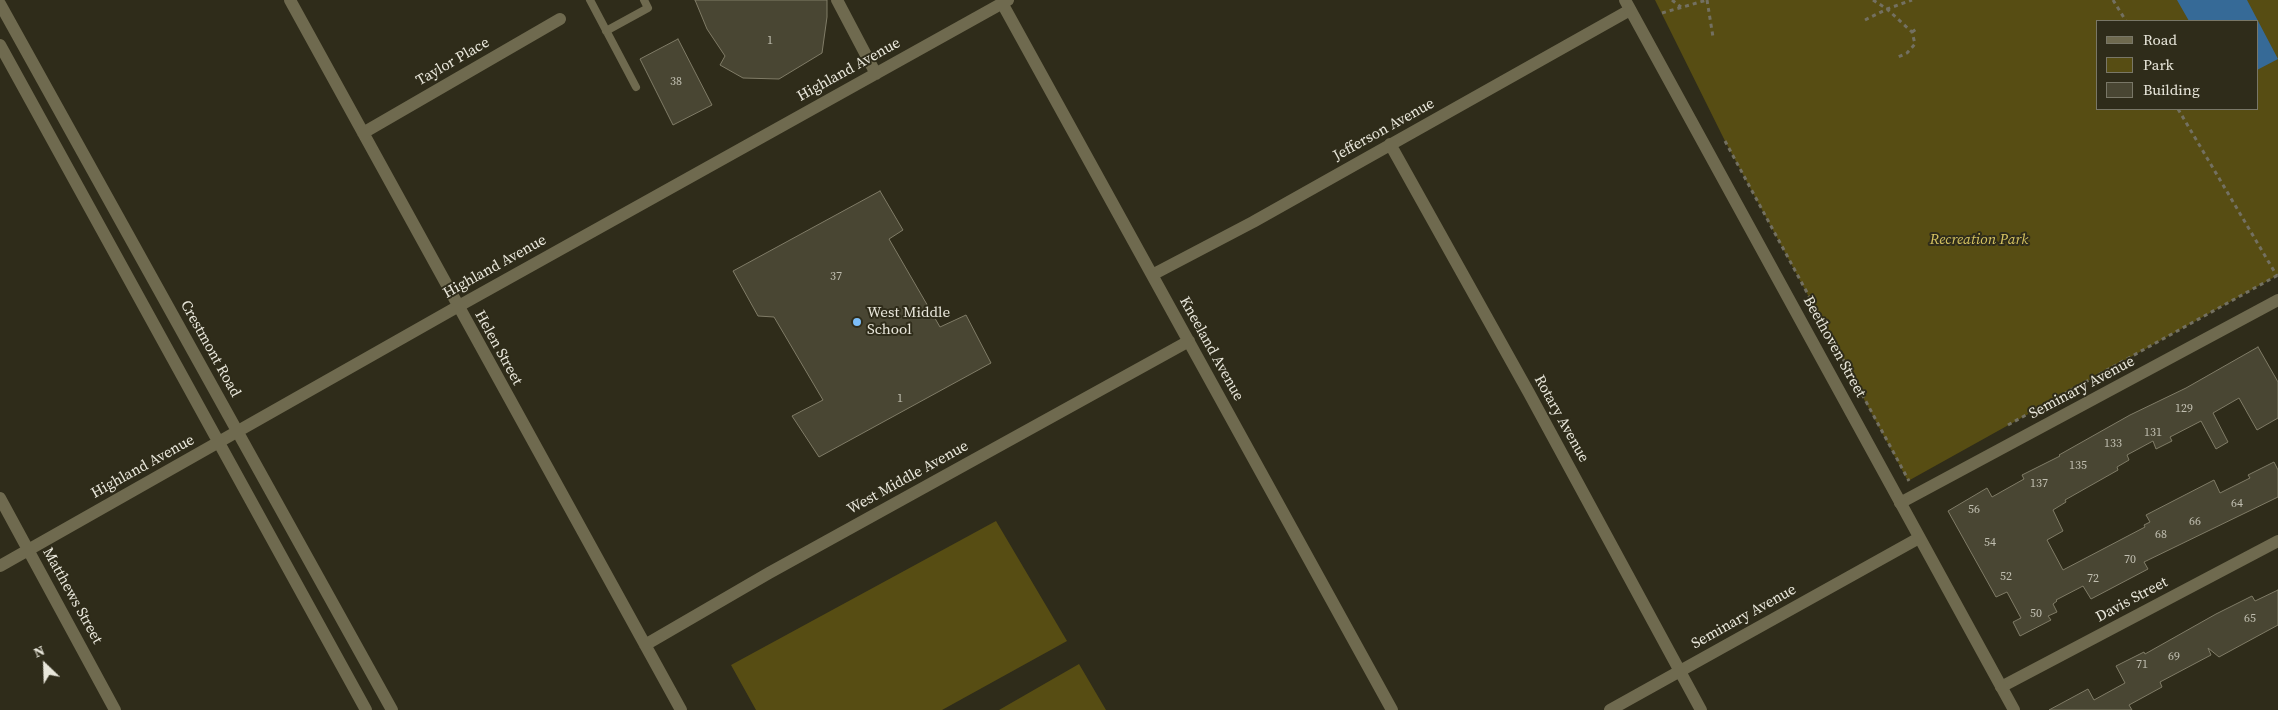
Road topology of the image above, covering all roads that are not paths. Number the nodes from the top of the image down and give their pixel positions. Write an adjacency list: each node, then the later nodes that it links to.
1 (290, 0): 13 (street, Helen Street)
2 (590, 0): 9 (lane)
3 (644, 0): 9 (lane)
4 (837, 0): 11 (street)
5 (1006, 2): 11 (street, Highland Avenue); 15 (street, Kneeland Avenue)
6 (0, 4): 19 (street, Crestmont Road)
7 (1628, 5): 14 (street, Jefferson Avenue); 22 (street, Beethoven Street)
8 (560, 19): 13 (street, Taylor Place)
9 (606, 31): 12 (lane)
10 (0, 45): 20 (street)
11 (876, 74): 17 (street, Highland Avenue)
12 (636, 87)
13 (363, 133): 17 (street, Helen Street)
14 (1390, 144): 15 (street, Jefferson Avenue); 28 (street, Rotary Avenue)
15 (1152, 275): 18 (street, Kneeland Avenue)
16 (2278, 300): 22 (street, Seminary Avenue)
17 (457, 306): 19 (street, Highland Avenue); 27 (street, Helen Street)
18 (1189, 341): 27 (street, West Middle Avenue); 35 (street, Kneeland Avenue)
19 (239, 432): 20 (street, Highland Avenue); 30 (street, Crestmont Road)
20 (218, 443): 25 (street, Highland Avenue); 31 (street)
21 (0, 498): 25 (street, Matthews Street)
22 (1900, 503): 23 (street, Beethoven Street)
23 (1919, 538): 28 (street, Seminary Avenue); 29 (street, Beethoven Street)
24 (2278, 541): 29 (street, Davis Street)
25 (28, 550): 26 (street, Highland Avenue); 32 (street, Matthews Street)
26 (0, 566)
27 (645, 645): 34 (street, Helen Street)
28 (1680, 672): 36 (street, Seminary Avenue); 37 (street, Rotary Avenue)
29 (2001, 687): 38 (street, Beethoven Street)
30 (380, 689): 31 (street); 33 (street, Crestmont Road)
31 (363, 706)
32 (116, 710)
33 (392, 710)
34 (681, 710)
35 (1392, 710)
36 (1610, 710)
37 (1702, 710)
38 (2014, 710)

